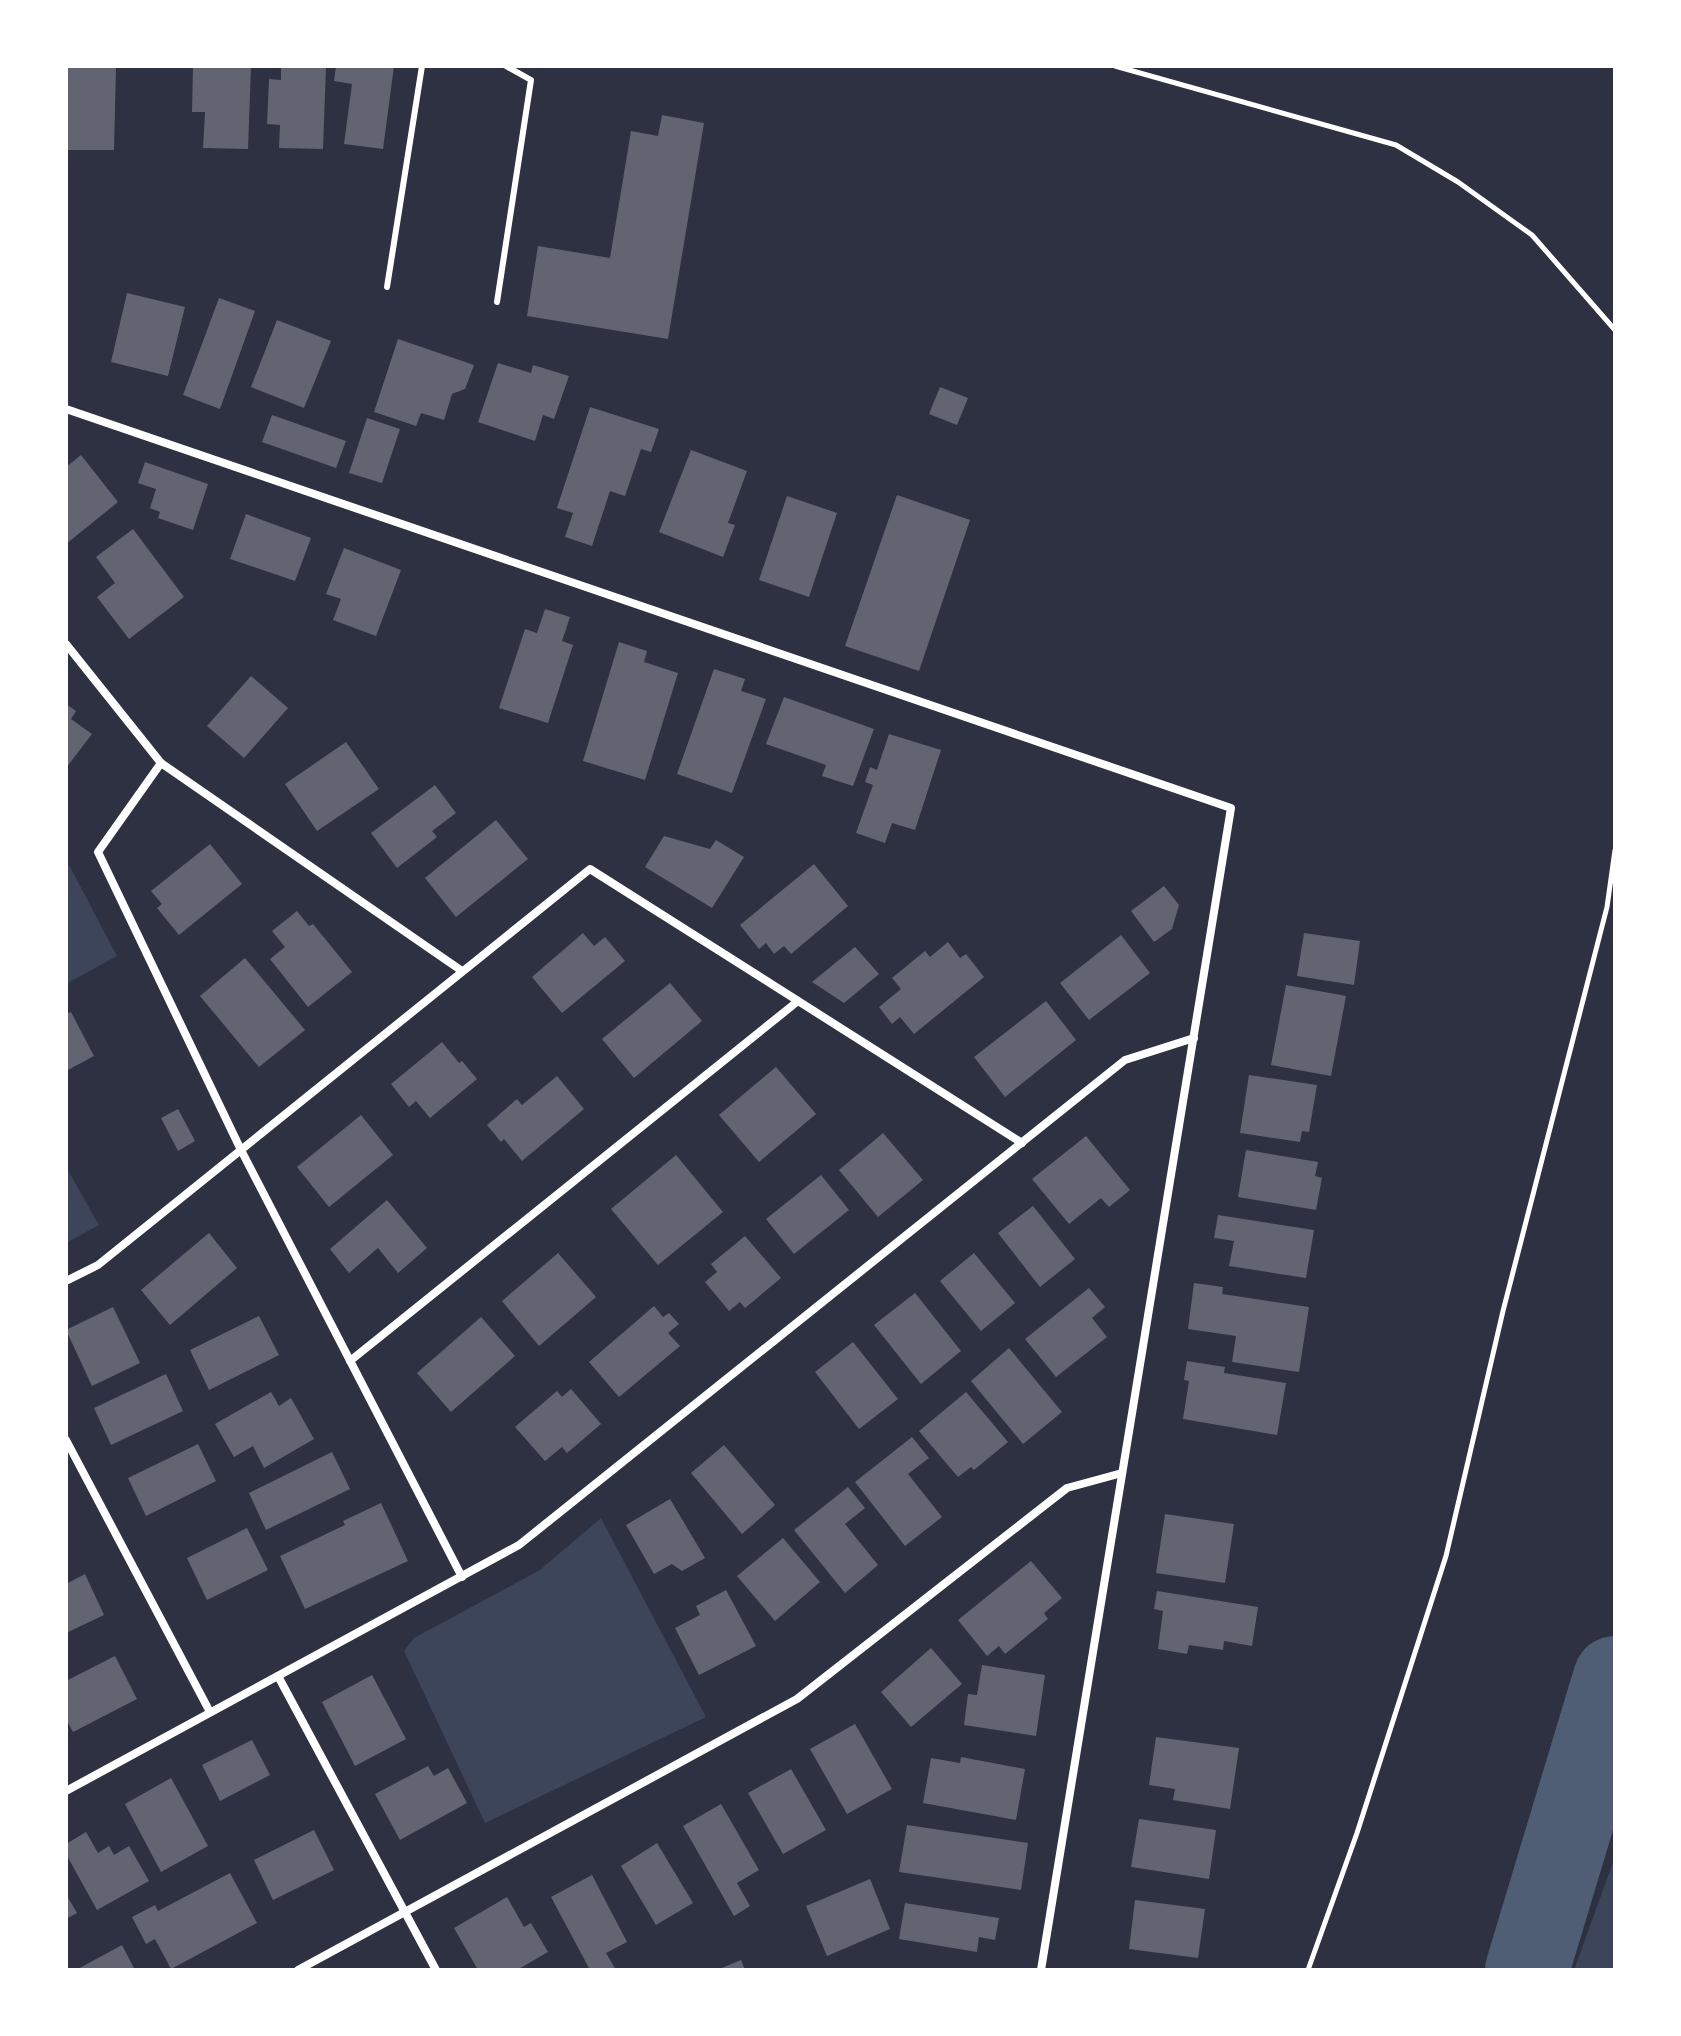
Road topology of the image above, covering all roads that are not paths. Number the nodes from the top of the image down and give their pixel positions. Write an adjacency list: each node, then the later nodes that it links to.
1 (422, 66): 3 (lane)
2 (506, 66): 4 (lane)
3 (387, 287)
4 (497, 302)
5 (66, 409): 10 (street)
6 (66, 644): 7 (street)
7 (161, 763): 8 (street); 12 (street)
8 (462, 971): 9 (street); 12 (street)
9 (798, 1001): 11 (street); 14 (street)
10 (1194, 1038): 11 (street); 16 (street)
11 (1022, 1143): 17 (street)
12 (241, 1150): 13 (street); 14 (street)
13 (66, 1281)
14 (350, 1361): 17 (street)
15 (66, 1440): 19 (street)
16 (1122, 1473): 21 (street); 22 (street)
17 (462, 1577): 18 (street)
18 (278, 1676): 19 (street); 21 (street)
19 (210, 1712): 20 (street)
20 (66, 1791)
21 (405, 1912): 23 (street); 24 (street)
22 (1039, 1969)
23 (298, 1970)
24 (436, 1970)

